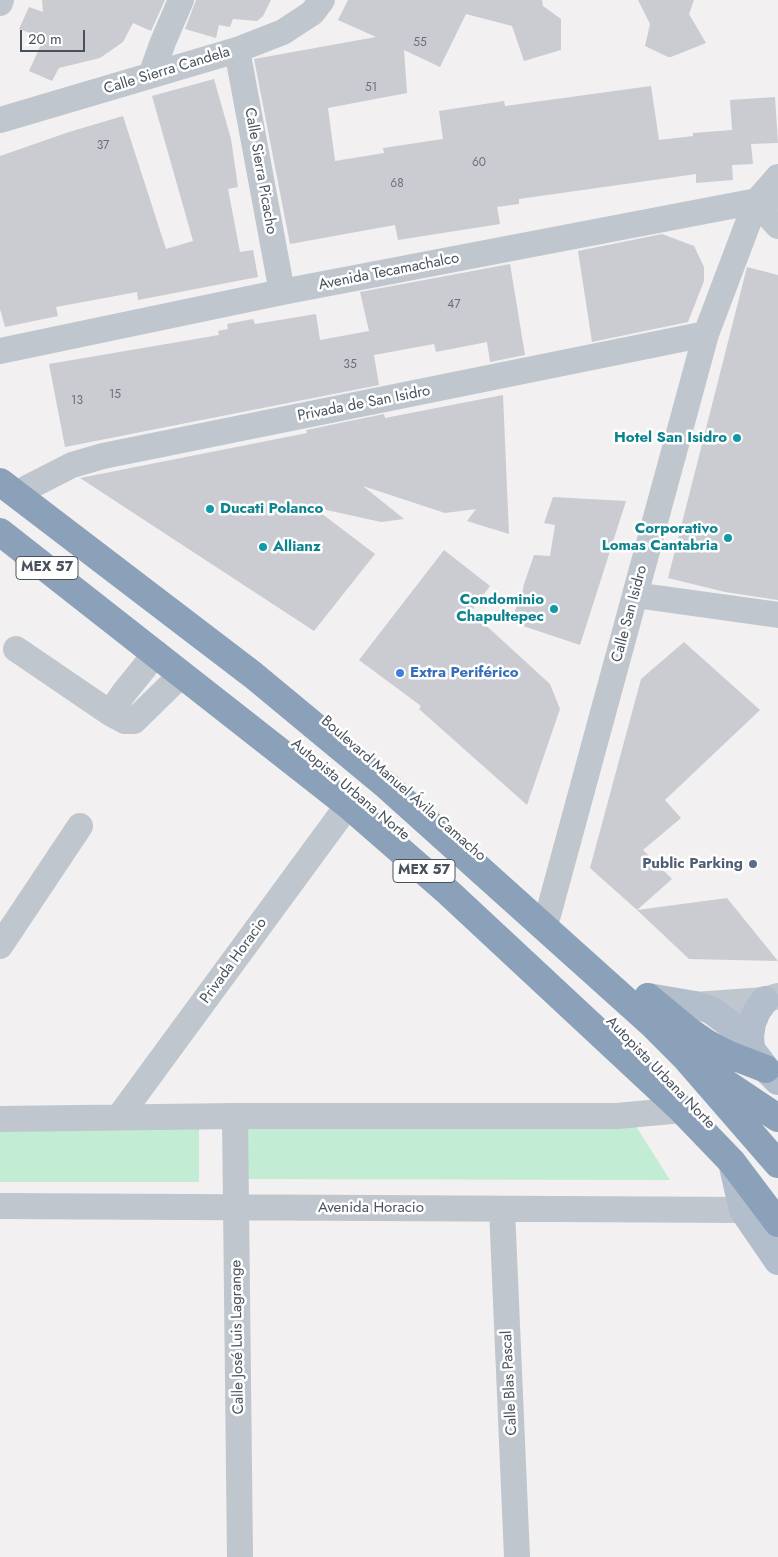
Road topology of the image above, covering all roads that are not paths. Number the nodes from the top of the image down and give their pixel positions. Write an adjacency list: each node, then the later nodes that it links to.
1 (181, 0): 4 (street)
2 (322, 0): 3 (street, Calle Sierra Candela)
3 (238, 50): 4 (street, Calle Sierra Candela); 9 (street, Calle Sierra Picacho)
4 (151, 75): 5 (street, Calle Sierra Candela)
5 (2, 114)
6 (778, 177): 7 (street)
7 (767, 199): 8 (street); 9 (street, Avenida Tecamachalco); 10 (street, Calle San Isidro)
8 (778, 226)
9 (282, 292): 11 (street, Avenida Tecamachalco)
10 (706, 334): 14 (street, Privada de San Isidro); 17 (street, Calle San Isidro)
11 (0, 351)
12 (0, 467): 14 (highway, Boulevard Manuel Ávila Camacho / MEX 57)
13 (0, 482): 31 (highway, Autopista Urbana Norte)
14 (27, 488): 25 (highway, Boulevard Manuel Ávila Camacho / MEX 57)
15 (0, 517): 41 (highway, Autopista Urbana Norte)
16 (0, 532): 20 (highway, MEX 57)
17 (635, 595): 18 (street); 25 (street, Calle San Isidro)
18 (778, 615)
19 (16, 649): 22 (street)
20 (156, 653): 21 (highway, MEX 57); 22 (street)
21 (182, 674): 22 (street); 23 (highway, MEX 57)
22 (110, 713)
23 (348, 805): 33 (highway, MEX 57); 35 (street, Privada Horacio)
24 (80, 826): 26 (street)
25 (548, 915): 27 (highway, Boulevard Manuel Ávila Camacho / MEX 57)
26 (0, 946)
27 (623, 982): 28 (highway); 38 (highway, Boulevard Manuel Ávila Camacho / MEX 57)
28 (648, 997): 30 (main road); 32 (highway)
29 (771, 998): 30 (street); 32 (main road)
30 (695, 1005): 32 (main road)
31 (685, 1057): 36 (highway); 40 (highway, Autopista Urbana Norte)
32 (765, 1066)
33 (682, 1110): 34 (street); 39 (highway, MEX 57)
34 (235, 1116): 35 (street); 43 (street, Calle José Luis Lagrange)
35 (120, 1118): 37 (street)
36 (778, 1118)
37 (0, 1119)
38 (778, 1143)
39 (732, 1162): 45 (main road); 46 (highway, MEX 57)
40 (778, 1164)
41 (778, 1202)
42 (0, 1206): 43 (street, Avenida Horacio)
43 (236, 1207): 44 (street, Avenida Horacio); 48 (street, Calle José Luis Lagrange)
44 (502, 1209): 45 (street, Avenida Horacio); 49 (street, Calle Blas Pascal)
45 (743, 1210): 47 (main road)
46 (778, 1223)
47 (778, 1261)
48 (240, 1557)
49 (517, 1557)

